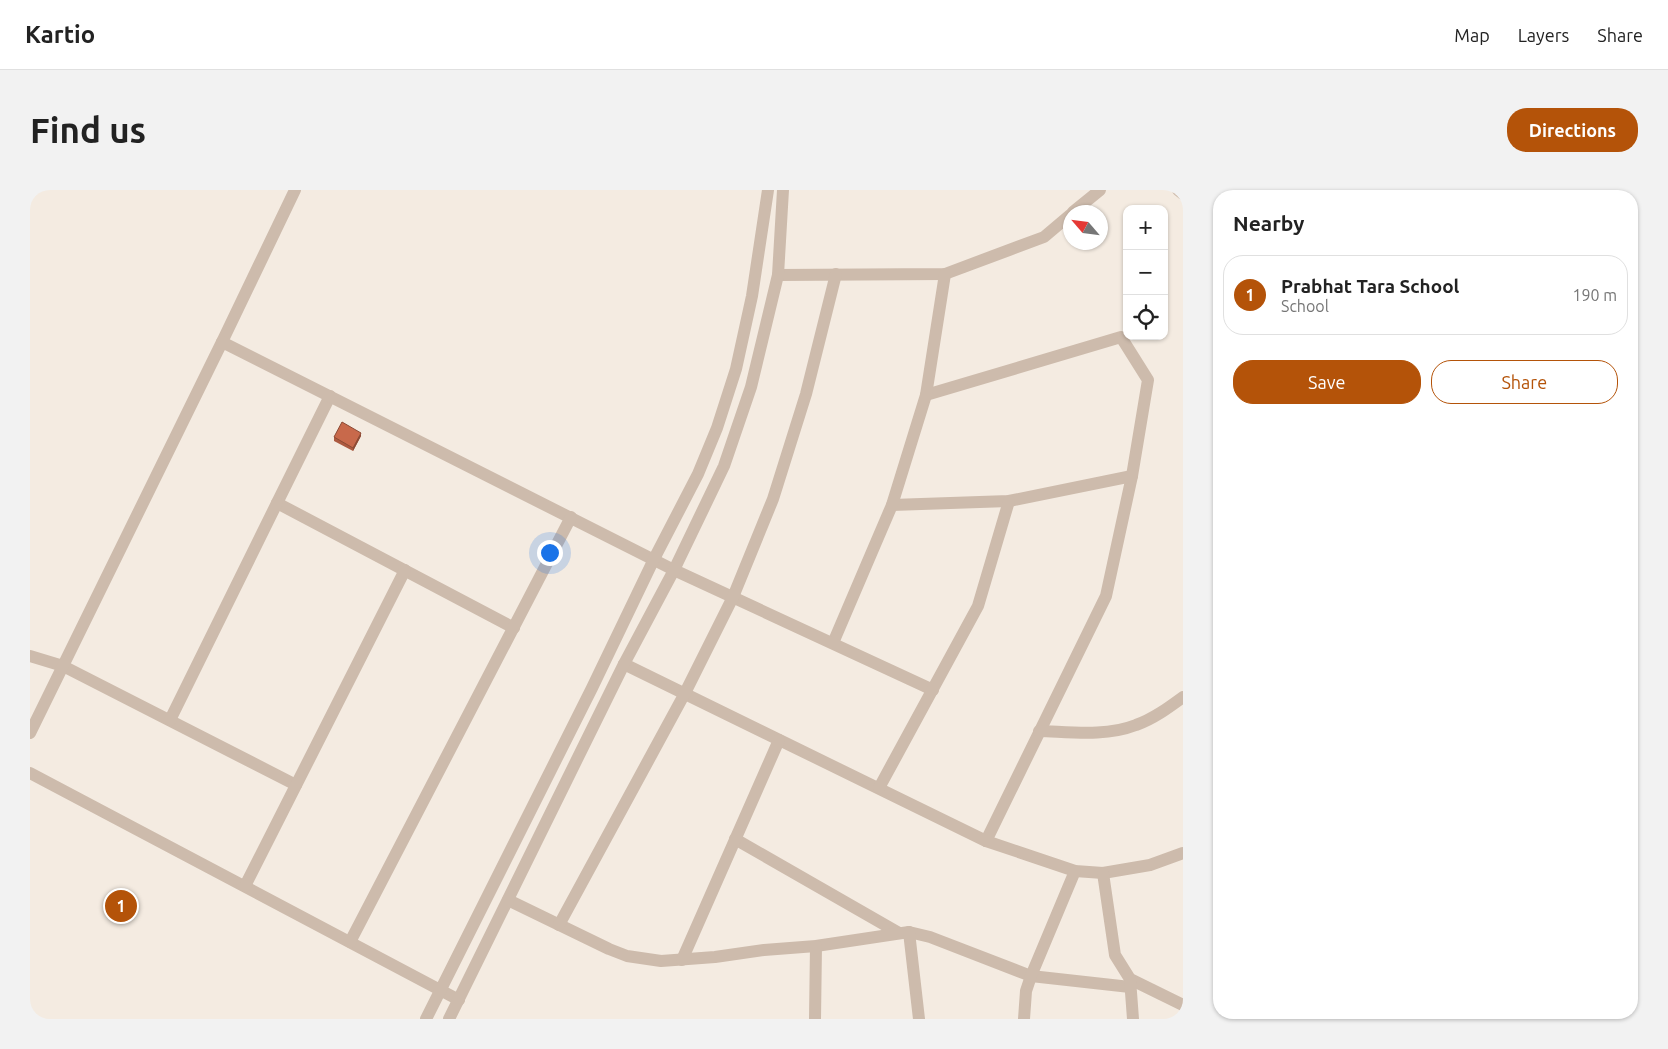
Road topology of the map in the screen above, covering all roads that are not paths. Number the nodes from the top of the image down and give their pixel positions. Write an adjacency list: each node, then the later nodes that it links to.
1 (295, 190): 12 (street)
2 (768, 190): 20 (street)
3 (783, 190): 11 (street)
4 (1100, 190): 7 (street)
5 (1178, 190): 6 (street)
6 (1183, 194)
7 (1082, 205)
8 (1063, 221): 10 (street)
9 (836, 274): 10 (street); 11 (street); 23 (street)
10 (945, 274): 13 (street)
11 (778, 275): 22 (street)
12 (222, 342): 14 (street); 28 (street)
13 (926, 395): 15 (street); 18 (street)
14 (330, 396): 17 (street); 19 (street)
15 (1132, 476): 16 (street); 33 (street)
16 (1009, 501): 18 (street); 29 (street)
17 (277, 503): 21 (street); 32 (street)
18 (892, 505): 25 (street)
19 (571, 517): 20 (street); 24 (street)
20 (654, 559): 22 (street); 53 (street)
21 (405, 570): 24 (street); 37 (street)
22 (674, 570): 23 (street); 27 (street)
23 (733, 597): 25 (street); 30 (street)
24 (514, 628): 48 (street)
25 (833, 643): 29 (street)
26 (30, 656): 28 (street)
27 (624, 664): 30 (street); 45 (street)
28 (63, 666): 32 (street); 34 (street)
29 (934, 690): 38 (street)
30 (685, 693): 35 (street); 46 (street)
31 (1183, 698): 33 (street)
32 (170, 720): 37 (street)
33 (1039, 731): 40 (street)
34 (30, 733)
35 (779, 740): 38 (street); 39 (street)
36 (30, 772): 44 (street)
37 (296, 786): 44 (street)
38 (879, 788): 40 (street)
39 (736, 839): 47 (street); 50 (street)
40 (986, 841): 42 (street)
41 (1183, 853): 43 (street)
42 (1075, 871): 43 (street); 51 (street)
43 (1103, 873): 52 (street)
44 (244, 886): 48 (street)
45 (508, 900): 46 (street); 54 (street)
46 (559, 925): 50 (street)
47 (904, 933): 49 (street); 51 (street); 59 (street)
48 (350, 942): 53 (street)
49 (816, 946): 50 (street); 58 (street)
50 (682, 960)
51 (1031, 976): 52 (street); 60 (street)
52 (1130, 983): 55 (street); 61 (street)
53 (440, 990): 54 (street); 56 (street)
54 (459, 1000): 57 (street)
55 (1183, 1005)
56 (426, 1019)
57 (449, 1019)
58 (815, 1019)
59 (919, 1019)
60 (1024, 1019)
61 (1133, 1019)

